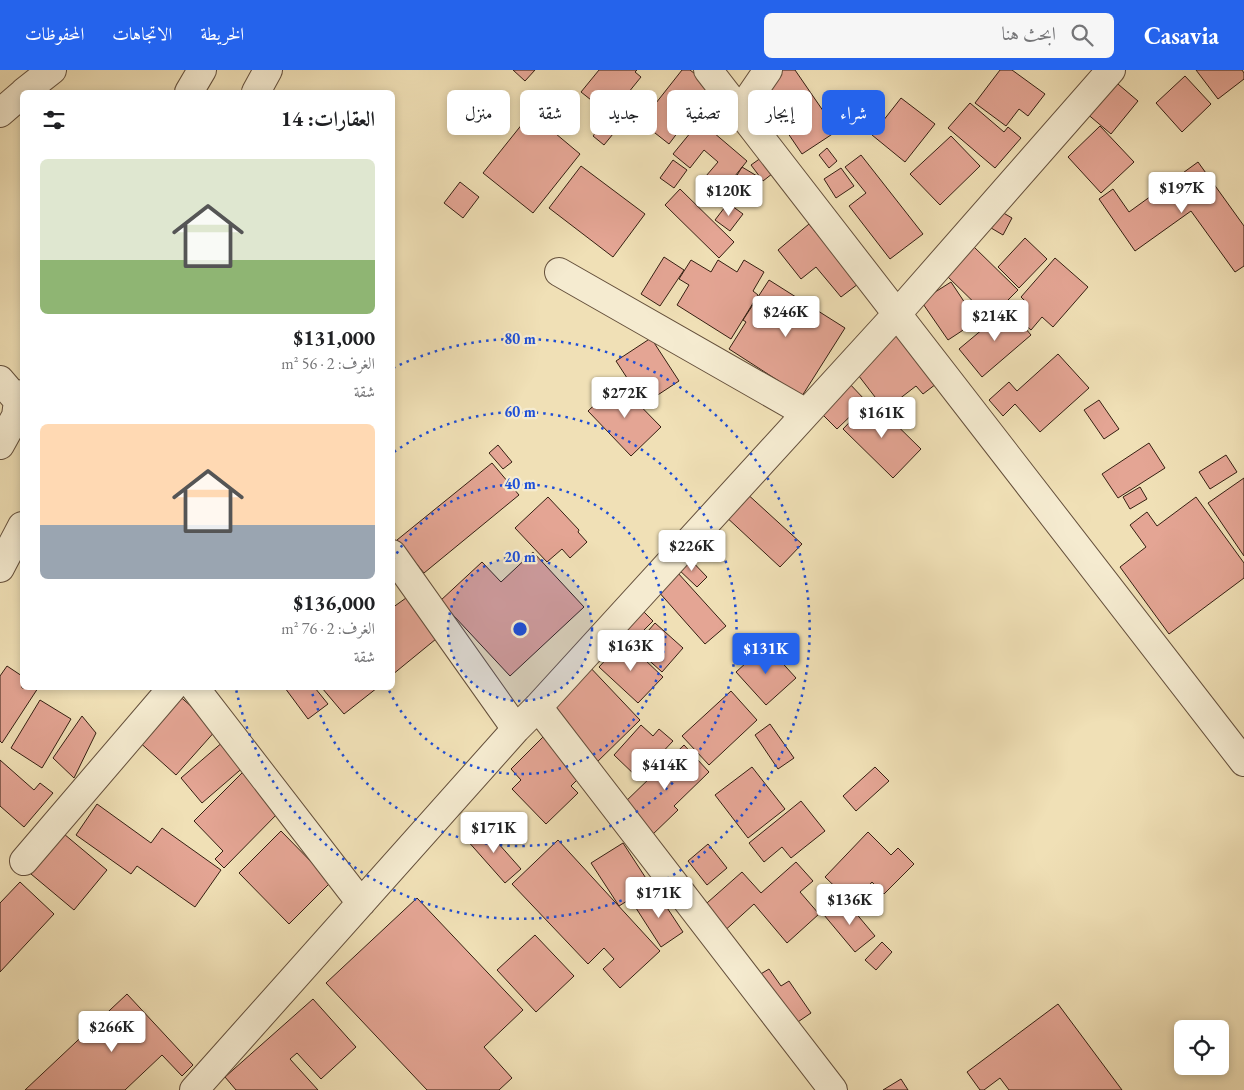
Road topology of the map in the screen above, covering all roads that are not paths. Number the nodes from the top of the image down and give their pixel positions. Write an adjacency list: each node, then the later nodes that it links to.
1 (52, 70): 7 (street)
2 (202, 70): 8 (street)
3 (268, 70): 9 (street)
4 (708, 70): 11 (street)
5 (768, 70): 11 (street)
6 (1111, 70): 14 (street)
7 (27, 90)
8 (190, 90)
9 (257, 90)
10 (20, 96): 12 (street)
11 (740, 111): 14 (street)
12 (0, 113)
13 (559, 272): 17 (street)
14 (896, 315): 17 (street); 26 (street)
15 (0, 380): 16 (street)
16 (20, 397): 18 (street)
17 (806, 413): 24 (street)
18 (0, 445)
19 (20, 530): 21 (street)
20 (395, 558): 25 (street)
21 (0, 568)
22 (170, 690): 27 (street)
23 (197, 690): 28 (street)
24 (538, 707): 25 (street); 30 (street)
25 (516, 729): 28 (street)
26 (1244, 762)
27 (24, 861)
28 (361, 903): 29 (street)
29 (194, 1090)
30 (833, 1090)

